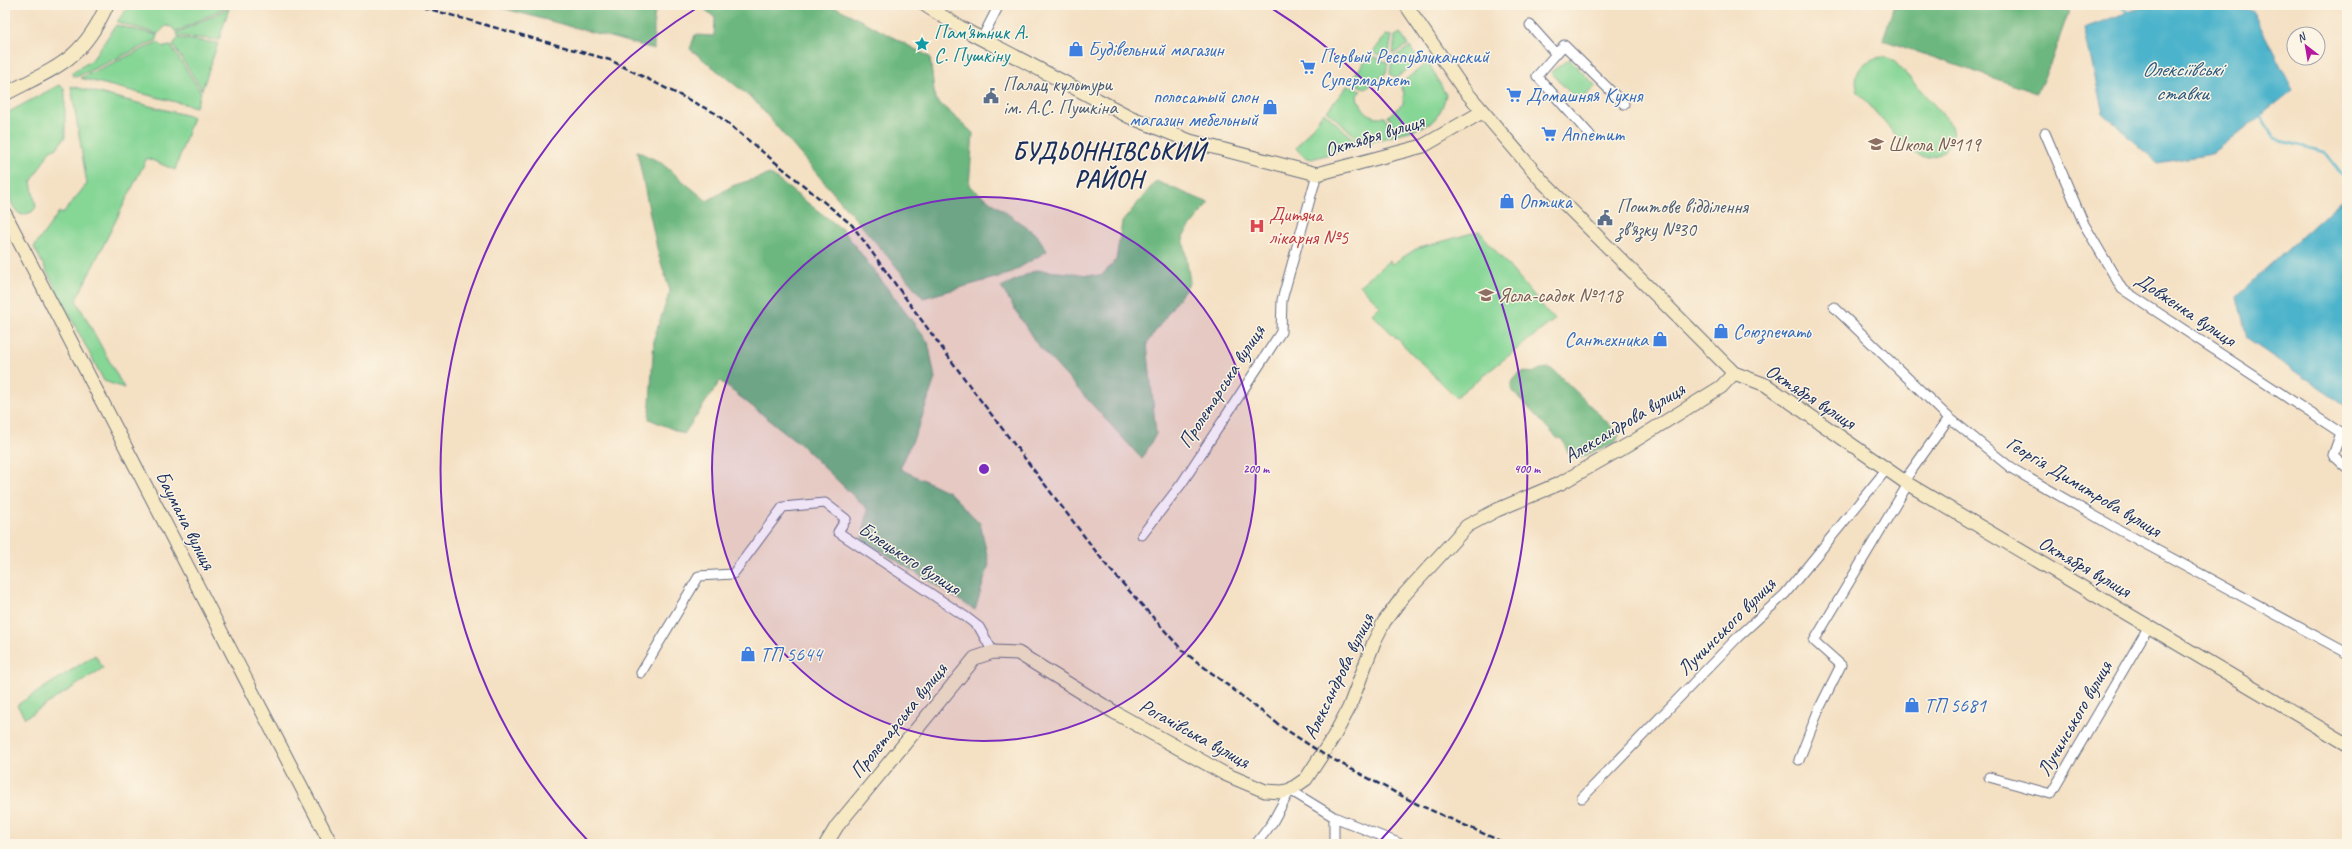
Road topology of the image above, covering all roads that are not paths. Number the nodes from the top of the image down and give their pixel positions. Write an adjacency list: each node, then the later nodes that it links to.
1 (107, 5): 8 (street)
2 (925, 5): 6 (street, Октября вулиця)
3 (999, 5): 6 (street)
4 (1406, 5): 10 (street)
5 (1530, 26): 7 (street)
6 (982, 38): 13 (street, Октября вулиця)
7 (1556, 54): 9 (street); 12 (street)
8 (5, 94)
9 (1624, 104)
10 (1482, 112): 13 (street, Октября вулиця); 16 (street, Октября вулиця)
11 (2044, 133): 18 (street, Довженка вулиця)
12 (1590, 135)
13 (1317, 174): 22 (street, Пролетарська вулиця)
14 (5, 214): 34 (street, Баумана вулиця)
15 (1834, 307): 17 (street, Георгія Димитрова вулиця)
16 (1734, 374): 20 (street, Октября вулиця); 31 (street, Александрова вулиця)
17 (1949, 418): 21 (street); 26 (street, Георгія Димитрова вулиця)
18 (2344, 435): 19 (street, Довженка вулиця)
19 (2347, 468)
20 (1886, 470): 21 (street, Октября вулиця); 32 (street, Лучинського вулиця)
21 (1906, 483): 23 (street, Октября вулиця); 29 (street)
22 (1142, 535)
23 (2149, 626): 28 (street, Октября вулиця); 30 (street, Лучинського вулиця)
24 (993, 652): 25 (street, Пролетарська вулиця); 27 (street, Білецького вулиця); 35 (street, Пролетарська вулиця)
25 (1018, 653): 31 (street, Рогачівська вулиця)
26 (2347, 653)
27 (641, 673)
28 (2347, 744)
29 (1798, 760)
30 (1989, 777)
31 (1290, 790): 33 (street); 36 (street, Александрова вулиця)
32 (1582, 798)
33 (1334, 817): 37 (street); 38 (street)
34 (331, 844)
35 (826, 844)
36 (1256, 844)
37 (1334, 844)
38 (1401, 844)

